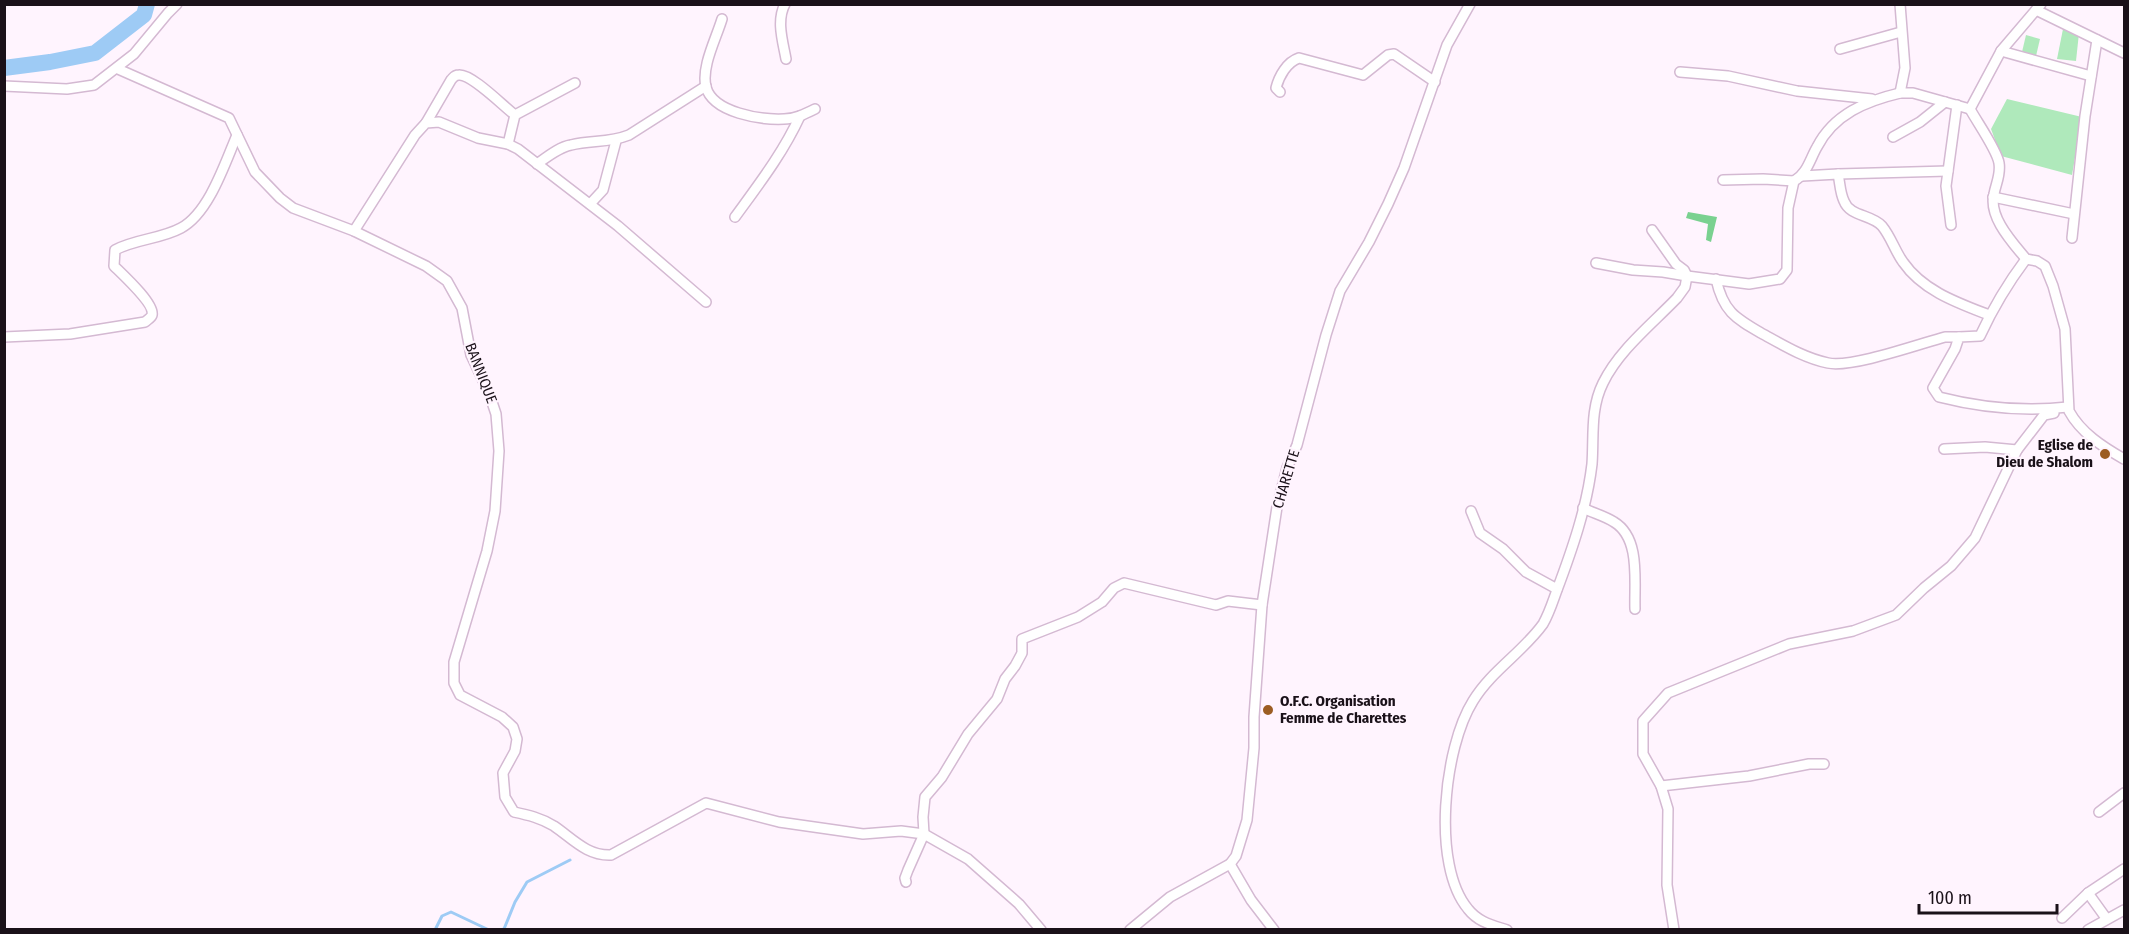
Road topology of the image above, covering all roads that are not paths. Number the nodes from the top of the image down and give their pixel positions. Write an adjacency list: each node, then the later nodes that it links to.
1 (177, 4): 13 (street)
2 (785, 4): 12 (street)
3 (1470, 4): 16 (street, CHARETTE)
4 (1900, 4): 7 (street)
5 (2038, 7): 8 (street); 10 (street)
6 (722, 19): 19 (street)
7 (1901, 32): 9 (street); 21 (street)
8 (2097, 40): 11 (street); 15 (street)
9 (1840, 49)
10 (2001, 51): 15 (street); 26 (street)
11 (2124, 53)
12 (786, 55)
13 (118, 69): 18 (street); 30 (street, BANNIQUE)
14 (1680, 72): 22 (street)
15 (2091, 76): 41 (street)
16 (1435, 82): 20 (street); 62 (street, CHARETTE)
17 (575, 83): 27 (street)
18 (4, 86)
19 (706, 86): 28 (street); 32 (street)
20 (1280, 92)
21 (1900, 93): 22 (street); 23 (street)
22 (1874, 99): 37 (street)
23 (1945, 102): 24 (street); 31 (street)
24 (1957, 105): 26 (street); 35 (street)
25 (815, 109): 28 (street)
26 (1970, 109): 39 (street)
27 (514, 115): 29 (street); 33 (street)
28 (800, 116): 42 (street)
29 (426, 123): 33 (street); 45 (street)
30 (237, 135): 45 (street, BANNIQUE); 53 (street)
31 (1893, 136)
32 (616, 141): 34 (street); 40 (street)
33 (508, 144): 34 (street)
34 (537, 164): 40 (street)
35 (1948, 171): 36 (street); 43 (street)
36 (1838, 174): 37 (street); 52 (street)
37 (1798, 179): 38 (street); 50 (street)
38 (1723, 180)
39 (1993, 197): 41 (street); 47 (street)
40 (590, 204): 51 (street)
41 (2074, 214): 46 (street)
42 (735, 217)
43 (1951, 225)
44 (1652, 230): 49 (street)
45 (354, 231): 68 (street, BANNIQUE)
46 (2072, 238)
47 (2026, 259): 52 (street); 55 (street)
48 (1596, 263): 49 (street)
49 (1687, 276): 50 (street); 59 (street)
50 (1716, 279): 54 (street)
51 (706, 302)
52 (1989, 315): 54 (street)
53 (4, 337)
54 (1959, 337): 55 (street)
55 (2068, 409): 57 (street); 58 (street)
56 (1944, 449): 57 (street)
57 (2017, 450): 65 (street)
58 (2124, 459)
59 (1584, 508): 61 (street); 63 (street)
60 (1471, 511): 61 (street)
61 (1557, 589): 79 (street)
62 (1262, 605): 68 (street); 69 (street, CHARETTE)
63 (1635, 609)
64 (1824, 764): 65 (street)
65 (1660, 786): 80 (street)
66 (2124, 793): 67 (street)
67 (2099, 812)
68 (924, 834): 71 (street); 76 (street)
69 (1230, 864): 77 (street); 78 (street)
70 (2124, 870): 72 (street)
71 (906, 882)
72 (2088, 893): 74 (street); 75 (street)
73 (2124, 910): 75 (street)
74 (2062, 918)
75 (2106, 918): 81 (street)
76 (1041, 930)
77 (1130, 930)
78 (1274, 930)
79 (1507, 930)
80 (1674, 930)
81 (2088, 930)

